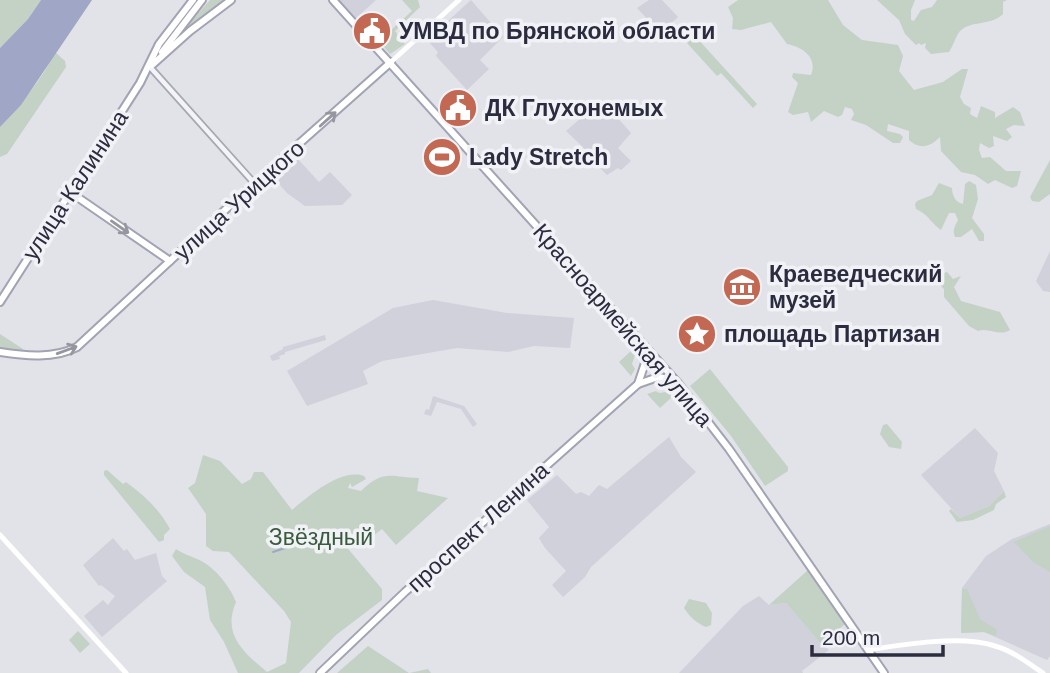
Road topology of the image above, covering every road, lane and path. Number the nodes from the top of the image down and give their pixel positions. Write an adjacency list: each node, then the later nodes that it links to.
1 (193, 0): 7 (main road, улица Калинина)
2 (202, 0): 7 (main road, улица Калинина)
3 (231, 0): 7 (main road)
4 (333, 0): 6 (main road, Красноармейская улица)
5 (459, 0): 6 (main road, улица Урицкого)
6 (391, 62): 8 (main road, улица Урицкого, one-way to 6); 12 (main road, Красноармейская улица)
7 (150, 67): 8 (street); 9 (main road, улица Калинина)
8 (255, 184): 10 (main road, улица Урицкого)
9 (70, 192): 10 (main road, one-way to 10); 11 (main road, улица Калинина)
10 (170, 261): 13 (main road, улица Урицкого, one-way to 10)
11 (0, 302)
12 (643, 343): 14 (main road, Красноармейская улица); 15 (main road)
13 (0, 352)
14 (678, 383): 15 (main road); 17 (main road, Красноармейская улица)
15 (638, 384): 19 (main road, проспект Ленина)
16 (0, 535): 18 (main road)
17 (869, 650): 20 (main road, Красноармейская улица); 21 (main road)
18 (126, 673)
19 (320, 673)
20 (884, 673)
21 (1043, 673)

